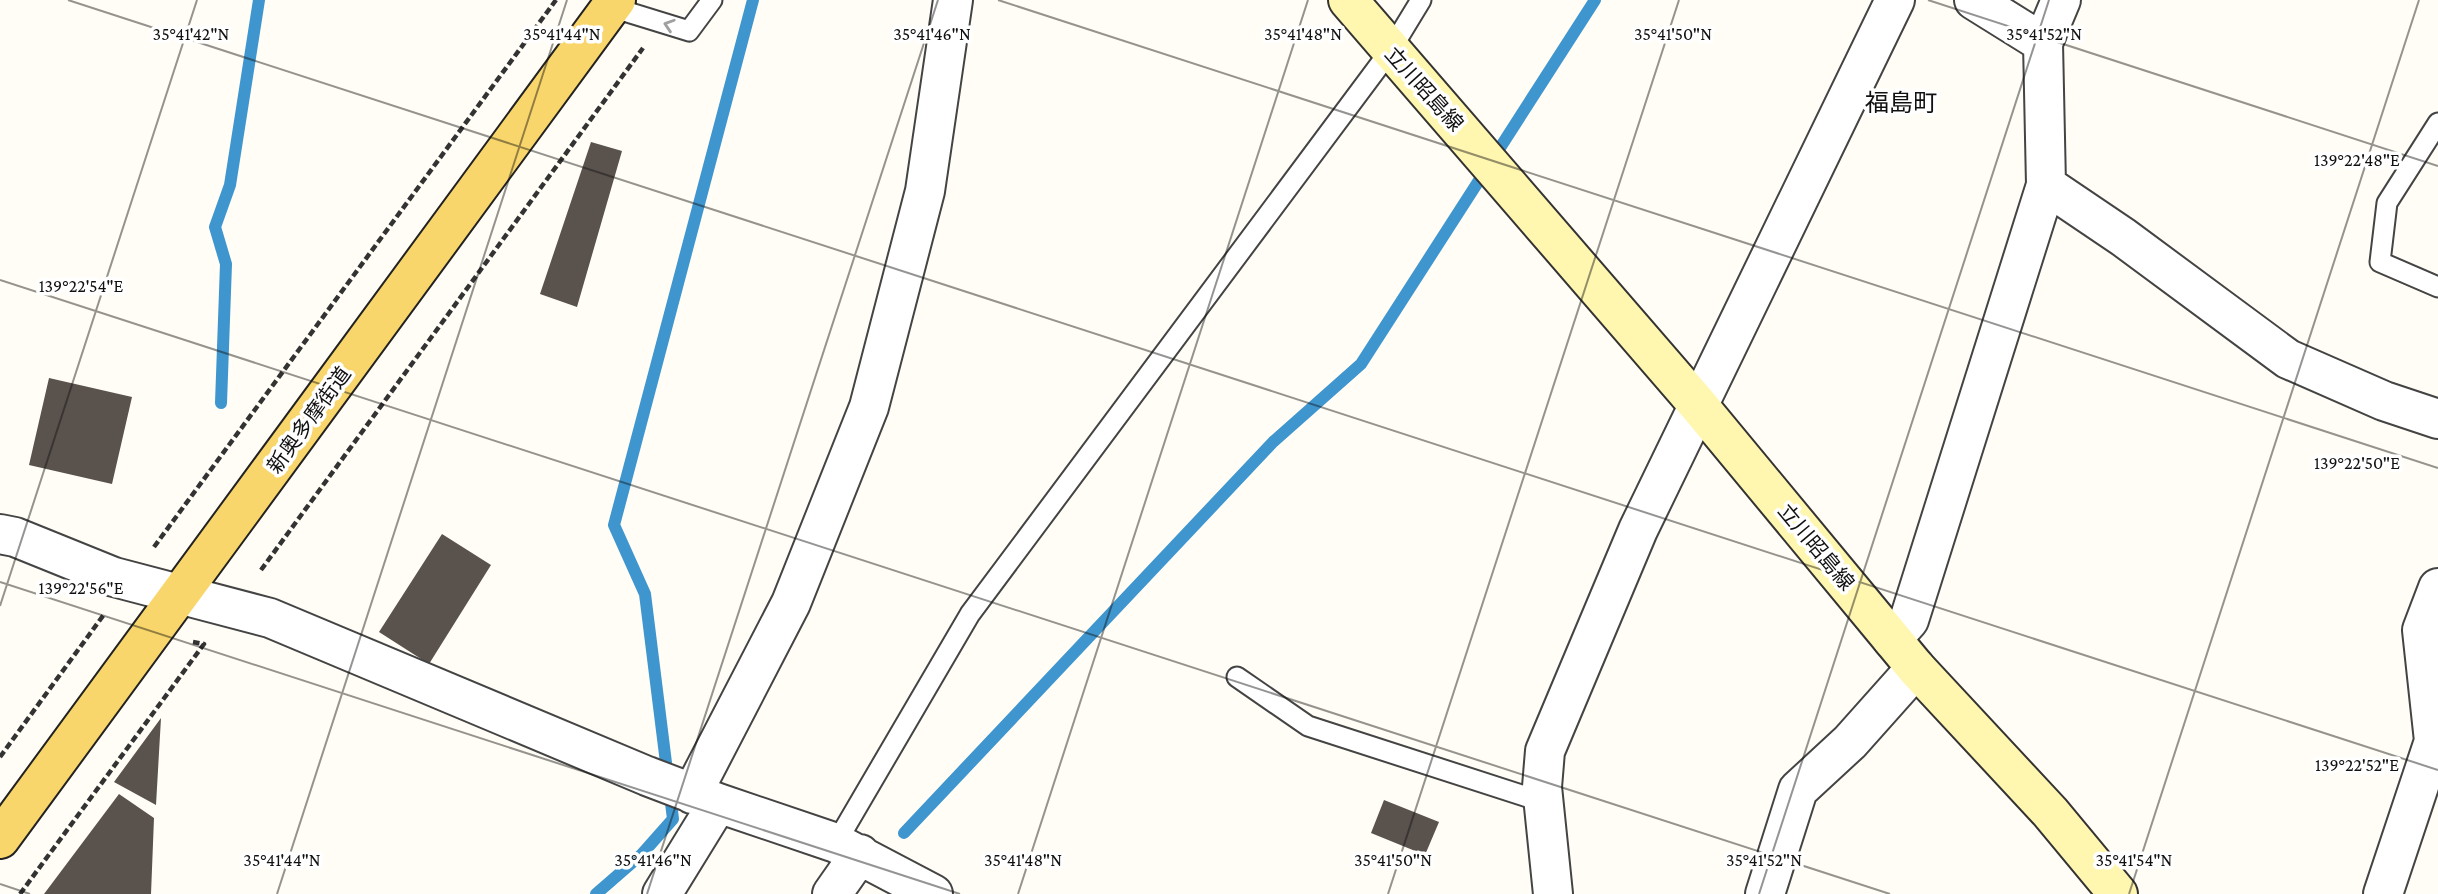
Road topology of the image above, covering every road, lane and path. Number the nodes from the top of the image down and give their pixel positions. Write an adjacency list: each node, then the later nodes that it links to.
1 (556, 0): 20 (path)
2 (712, 0): 10 (lane, one-way to 10)
3 (953, 0): 28 (street)
4 (1348, 0): 12 (main road, 立川昭島線)
5 (1421, 0): 12 (lane)
6 (1895, 0): 16 (street)
7 (1974, 0): 11 (street)
8 (2061, 0): 11 (street)
9 (614, 3): 10 (lane); 22 (main road, 新奥多摩街道)
10 (662, 23): 19 (path)
11 (2043, 43): 14 (street)
12 (1390, 51): 16 (main road, 立川昭島線); 31 (lane)
13 (2438, 123): 15 (lane)
14 (2046, 185): 17 (street); 23 (street)
15 (2438, 287)
16 (1699, 406): 23 (main road, 立川昭島線); 29 (street)
17 (2438, 419)
18 (0, 534): 20 (street)
19 (261, 570)
20 (129, 581): 22 (street); 27 (path)
21 (2438, 588): 26 (street)
22 (180, 596): 28 (street); 30 (main road, 新奥多摩街道)
23 (1892, 639): 24 (main road, 立川昭島線)
24 (1916, 668): 36 (street); 37 (main road, 立川昭島線)
25 (1237, 677): 29 (lane)
26 (2435, 730): 38 (street)
27 (0, 757)
28 (698, 796): 31 (street); 32 (street)
29 (1543, 802): 35 (street)
30 (0, 839)
31 (848, 849): 33 (street); 34 (street)
32 (662, 894)
33 (831, 894)
34 (933, 894)
35 (1553, 894)
36 (1765, 894)
37 (2118, 894)
38 (2383, 894)

